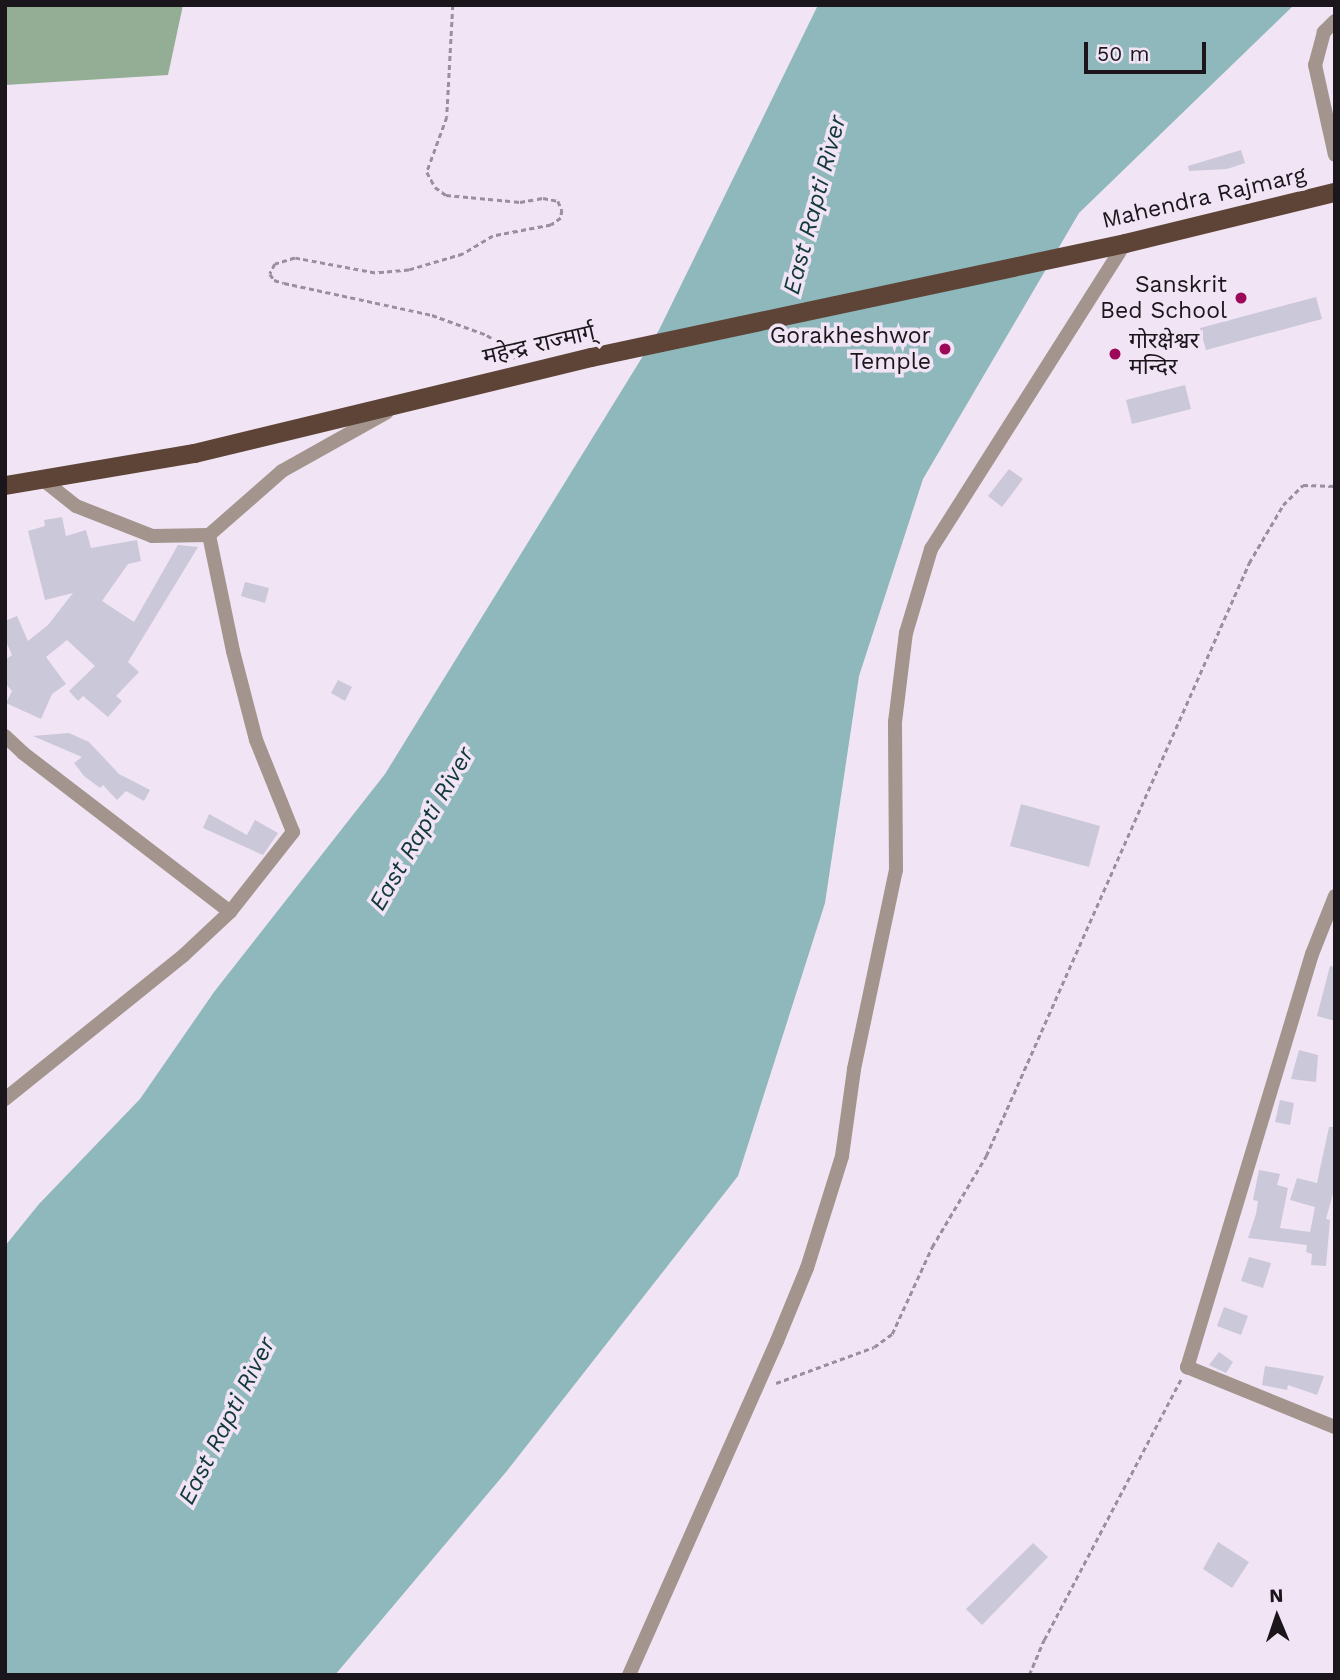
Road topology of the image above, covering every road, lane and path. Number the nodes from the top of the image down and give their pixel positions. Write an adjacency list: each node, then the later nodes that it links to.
1 (453, 5): 7 (path)
2 (1335, 21): 3 (street)
3 (1335, 155)
4 (1335, 192): 5 (highway, Mahendra Rajmarg)
5 (1125, 243): 6 (highway, Mahendra Rajmarg); 18 (street)
6 (1084, 251): 7 (highway, महेन्द्र राज्मार्ग्)
7 (522, 373): 8 (highway, महेन्द्र राज्मार्ग्)
8 (399, 405): 9 (highway, महेन्द्र राज्मार्ग्); 12 (street)
9 (42, 479): 10 (highway, महेन्द्र राज्मार्ग्); 12 (street)
10 (5, 485)
11 (1335, 486): 18 (path)
12 (209, 535): 15 (street)
13 (5, 736): 15 (street)
14 (1335, 896): 17 (street)
15 (230, 912): 16 (street)
16 (5, 1100)
17 (1187, 1367): 19 (street); 21 (path)
18 (753, 1392): 20 (street)
19 (1335, 1427)
20 (629, 1675)
21 (1029, 1675)

